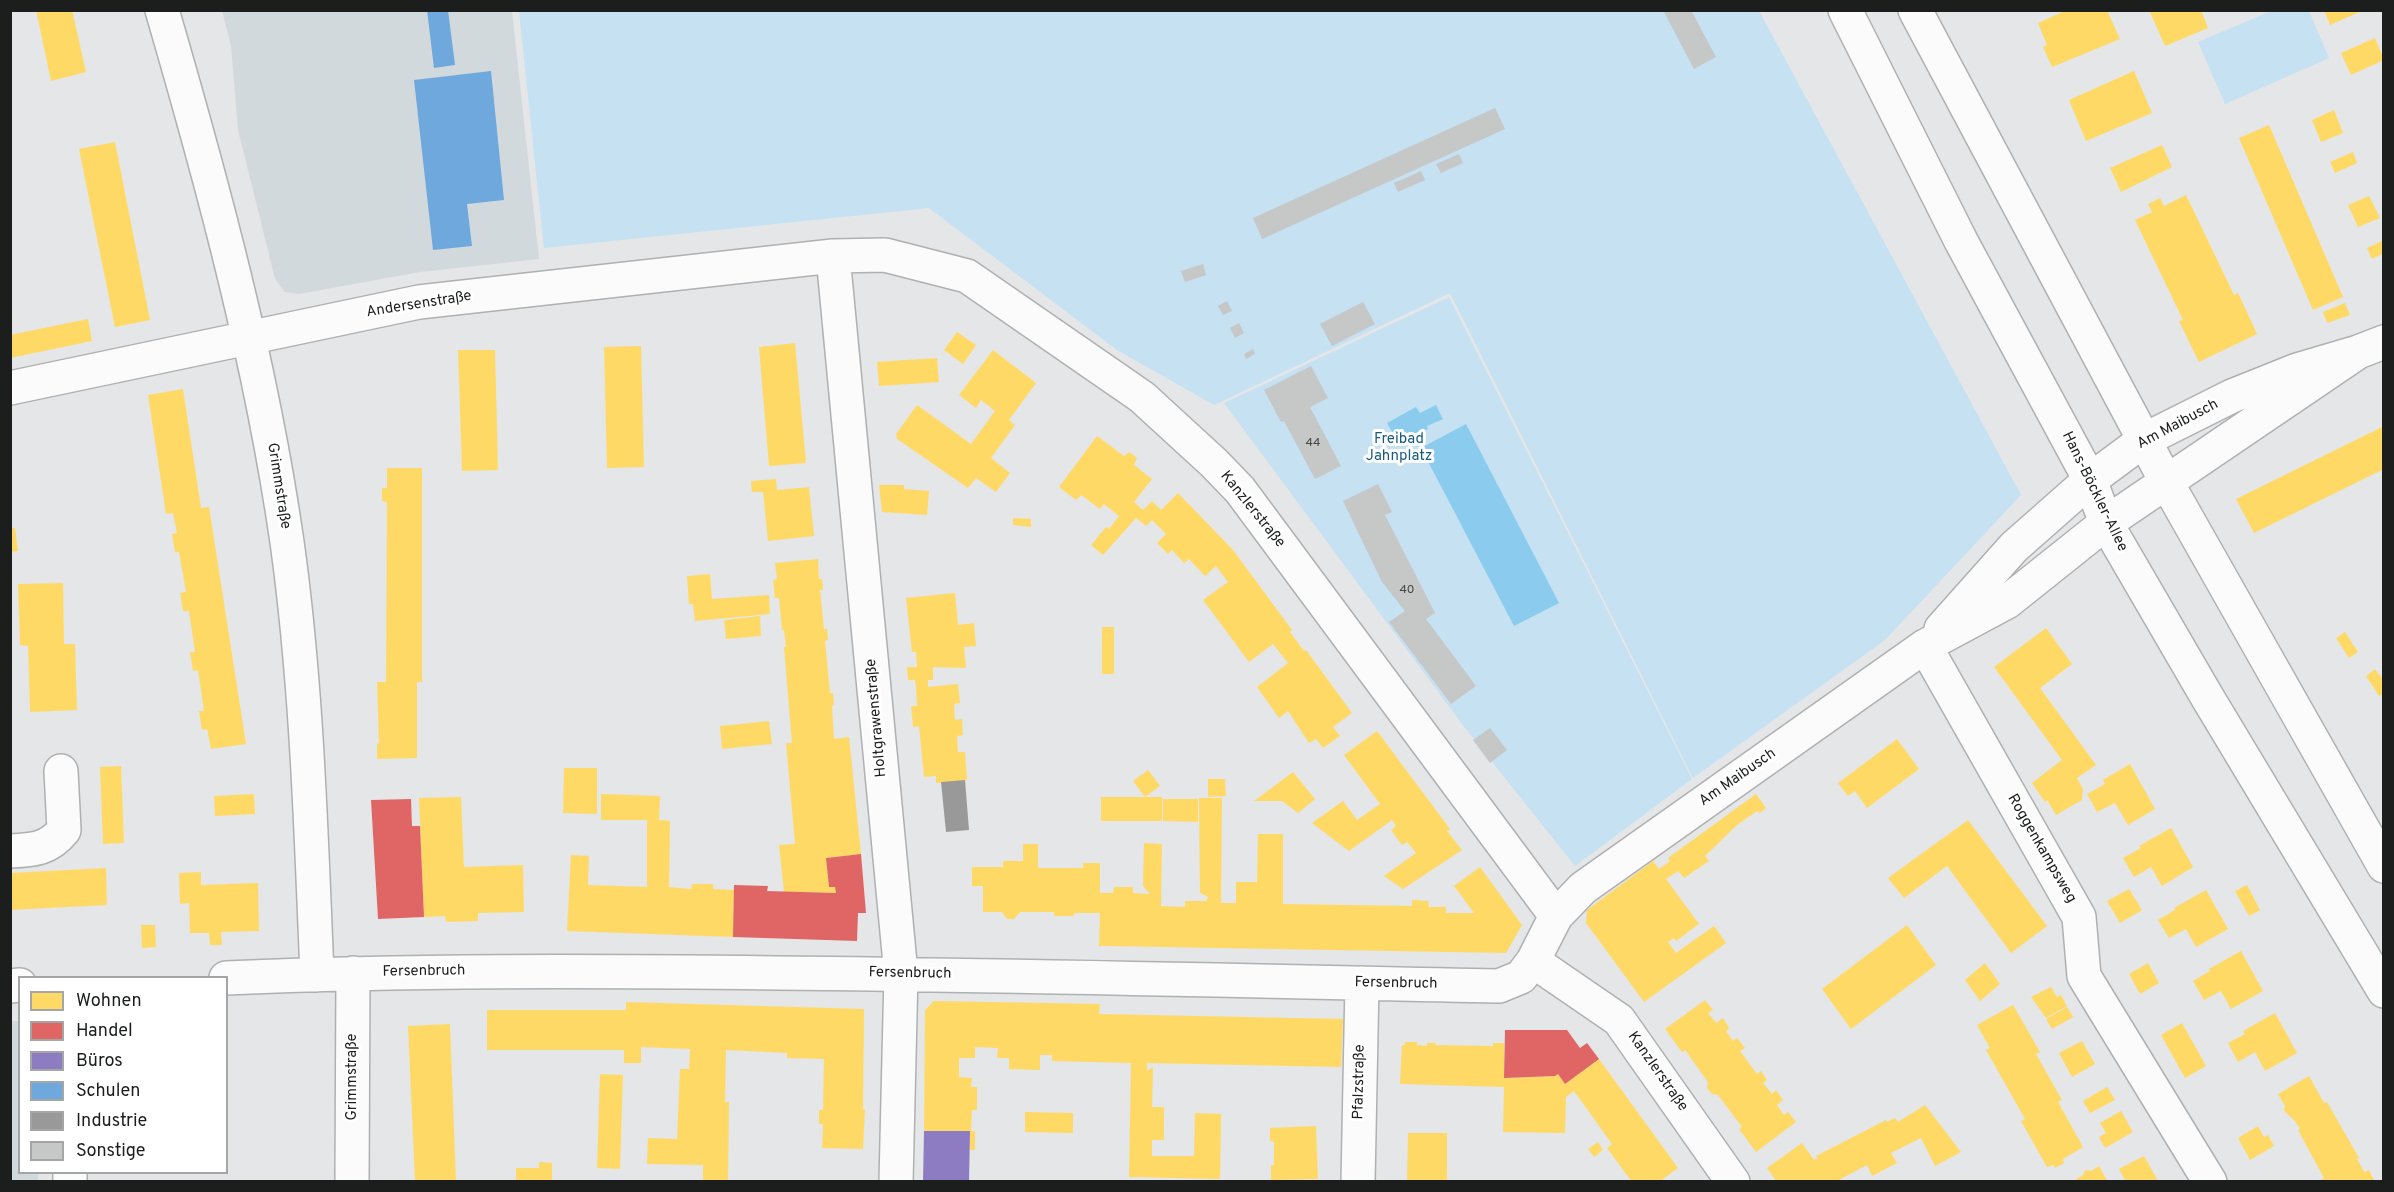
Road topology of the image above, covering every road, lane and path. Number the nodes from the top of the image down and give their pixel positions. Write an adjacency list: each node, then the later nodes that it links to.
1 (162, 10): 5 (street, Grimmstraße)
2 (1845, 10): 9 (street, Hans-Böckler-Allee)
3 (1915, 10): 8 (street)
4 (833, 256): 5 (street, Andersenstraße); 16 (street, Kanzlerstraße); 19 (street, Holtgrawenstraße)
5 (248, 339): 7 (street, Andersenstraße); 20 (street, Grimmstraße)
6 (2371, 347): 8 (street, Am Maibusch); 10 (street, Am Maibusch)
7 (10, 388)
8 (2144, 440): 9 (street, Am Maibusch); 10 (street)
9 (2090, 480): 11 (street, Hans-Böckler-Allee); 12 (street, Am Maibusch)
10 (2167, 483): 11 (street, Am Maibusch); 15 (street)
11 (2106, 523): 12 (street, Am Maibusch); 23 (street, Hans-Böckler-Allee)
12 (1925, 646): 16 (street, Am Maibusch); 28 (street, Roggenkampsweg)
13 (61, 771): 14 (street)
14 (10, 851)
15 (2384, 866)
16 (1556, 916): 17 (street, Fersenbruch)
17 (1533, 961): 22 (street, Fersenbruch); 27 (street, Kanzlerstraße)
18 (353, 973): 19 (street, Fersenbruch); 20 (street, Fersenbruch); 24 (street, Grimmstraße)
19 (901, 974): 22 (street, Fersenbruch); 25 (street, Holtgrawenstraße)
20 (317, 975): 21 (street, Fersenbruch)
21 (228, 978)
22 (1362, 983): 26 (street, Pfalzstraße)
23 (2384, 991)
24 (352, 1182)
25 (896, 1182)
26 (1358, 1182)
27 (1733, 1182)
28 (2210, 1182)

